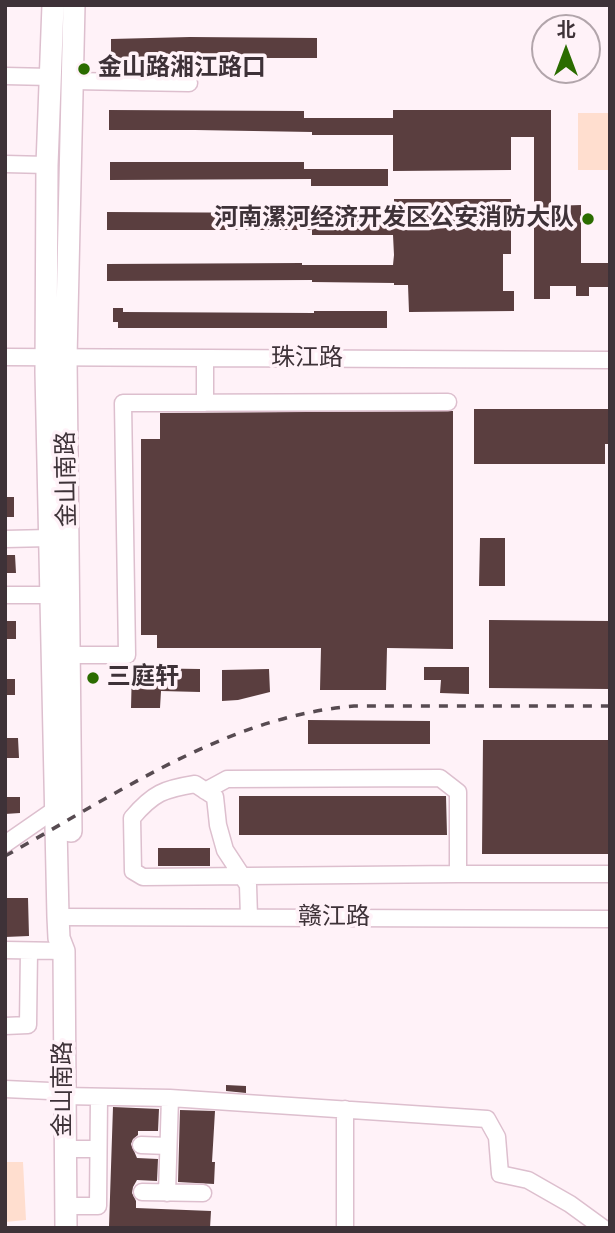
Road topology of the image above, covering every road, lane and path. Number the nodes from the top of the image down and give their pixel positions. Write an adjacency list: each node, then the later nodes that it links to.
1 (53, 5): 4 (main road, 金山南路)
2 (74, 5): 5 (main road, 金山南路)
3 (5, 76): 4 (street)
4 (51, 77): 8 (main road, 金山南路)
5 (72, 81): 6 (street); 9 (main road, 金山南路)
6 (189, 83)
7 (5, 164): 8 (street)
8 (47, 165): 9 (main road); 11 (main road, 金山南路)
9 (70, 166): 11 (main road, 金山南路)
10 (5, 357): 11 (street, 珠江路)
11 (56, 358): 12 (street, 珠江路); 16 (main road, 金山南路); 20 (main road, 金山南路)
12 (205, 359): 13 (street, 珠江路); 15 (street)
13 (610, 360)
14 (448, 401): 15 (street)
15 (205, 403): 20 (street)
16 (50, 538): 17 (street); 19 (main road, 金山南路)
17 (5, 539)
18 (5, 594): 19 (street)
19 (51, 595): 22 (main road, 金山南路)
20 (69, 655): 27 (main road, 金山南路)
21 (205, 791): 24 (street); 24 (street); 25 (street)
22 (57, 808): 23 (street); 27 (main road, 金山南路)
23 (5, 844)
24 (242, 874): 25 (street); 28 (street)
25 (458, 874): 26 (street)
26 (610, 874)
27 (64, 917): 28 (street, 赣江路); 32 (main road, 金山南路)
28 (249, 917): 29 (street, 赣江路)
29 (610, 919)
30 (5, 950): 31 (street)
31 (29, 951): 32 (street); 33 (street)
32 (64, 951): 35 (main road, 金山南路)
33 (5, 1026)
34 (5, 1089): 35 (street)
35 (64, 1096): 36 (street); 41 (main road, 金山南路)
36 (99, 1097): 37 (street); 42 (street)
37 (170, 1098): 38 (street); 40 (street)
38 (345, 1109): 47 (street); 48 (street)
39 (141, 1145): 40 (street)
40 (168, 1146): 44 (street)
41 (64, 1149): 42 (street); 46 (main road, 金山南路)
42 (98, 1149): 46 (street)
43 (142, 1192): 44 (street)
44 (167, 1193): 45 (street)
45 (203, 1194)
46 (66, 1217)
47 (345, 1228)
48 (603, 1228)

